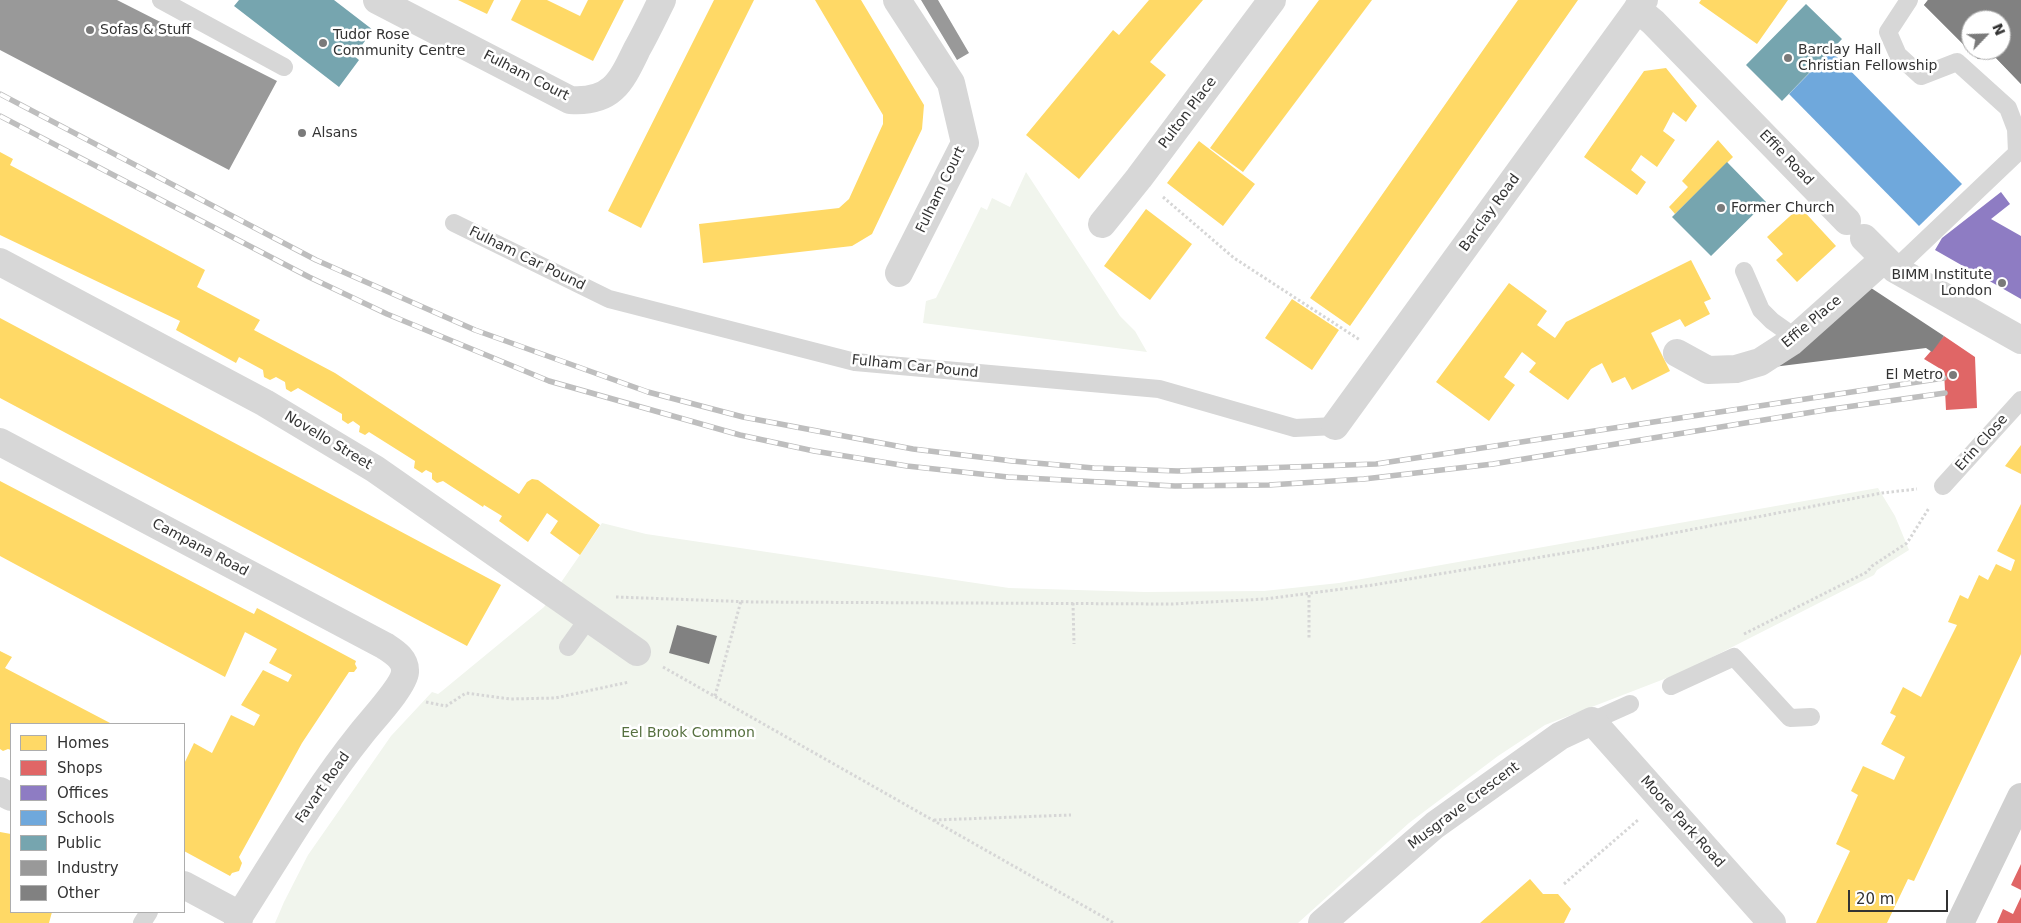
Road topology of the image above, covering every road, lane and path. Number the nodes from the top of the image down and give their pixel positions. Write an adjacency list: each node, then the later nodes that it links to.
1 (161, 0): 8 (lane)
2 (377, 0): 3 (street, Fulham Court)
3 (662, 0)
4 (897, 0): 17 (street, Fulham Court)
5 (1272, 0): 11 (street, Pulton Place)
6 (1909, 0): 9 (lane)
7 (1641, 5): 15 (street, Effie Road); 21 (street, Barclay Road)
8 (284, 67)
9 (2017, 121): 10 (lane)
10 (2019, 155): 15 (lane)
11 (1138, 178): 13 (street, Pulton Place); 21 (path)
12 (454, 222): 23 (lane, Fulham Car Pound)
13 (1102, 224)
14 (0, 262): 30 (street, Novello Street)
15 (1889, 264): 18 (street, Effie Place); 19 (street, Effie Road)
16 (1744, 271): 18 (lane)
17 (899, 273)
18 (1796, 338): 20 (street, Effie Place)
19 (2021, 340)
20 (1676, 353)
21 (1388, 354): 23 (street, Barclay Road)
22 (2021, 400): 25 (lane, Erin Close)
23 (1335, 426)
24 (0, 442): 35 (street, Campana Road)
25 (1942, 486): 26 (path)
26 (1309, 595): 29 (path); 31 (path)
27 (612, 597): 28 (path)
28 (741, 601): 29 (path); 41 (path)
29 (1073, 603): 32 (path)
30 (588, 619): 33 (lane); 34 (street, Novello Street)
31 (1309, 638)
32 (1074, 644)
33 (568, 647)
34 (637, 652): 36 (path)
35 (399, 656): 40 (street, Favart Road)
36 (670, 671): 37 (path); 41 (path)
37 (661, 674)
38 (633, 681): 40 (path)
39 (1671, 686): 43 (lane)
40 (392, 696): 51 (street, Favart Road)
41 (715, 696): 48 (path)
42 (1630, 704): 44 (lane)
43 (1811, 717)
44 (1592, 721): 46 (street, Moore Park Road); 53 (street, Musgrave Crescent)
45 (2021, 797): 55 (main road)
46 (1662, 800): 49 (path); 54 (street, Moore Park Road)
47 (1071, 815): 48 (path)
48 (933, 820): 52 (path)
49 (1564, 884)
50 (185, 885): 51 (street)
51 (239, 919)
52 (1114, 923)
53 (1322, 923)
54 (1772, 923)
55 (1960, 923)

